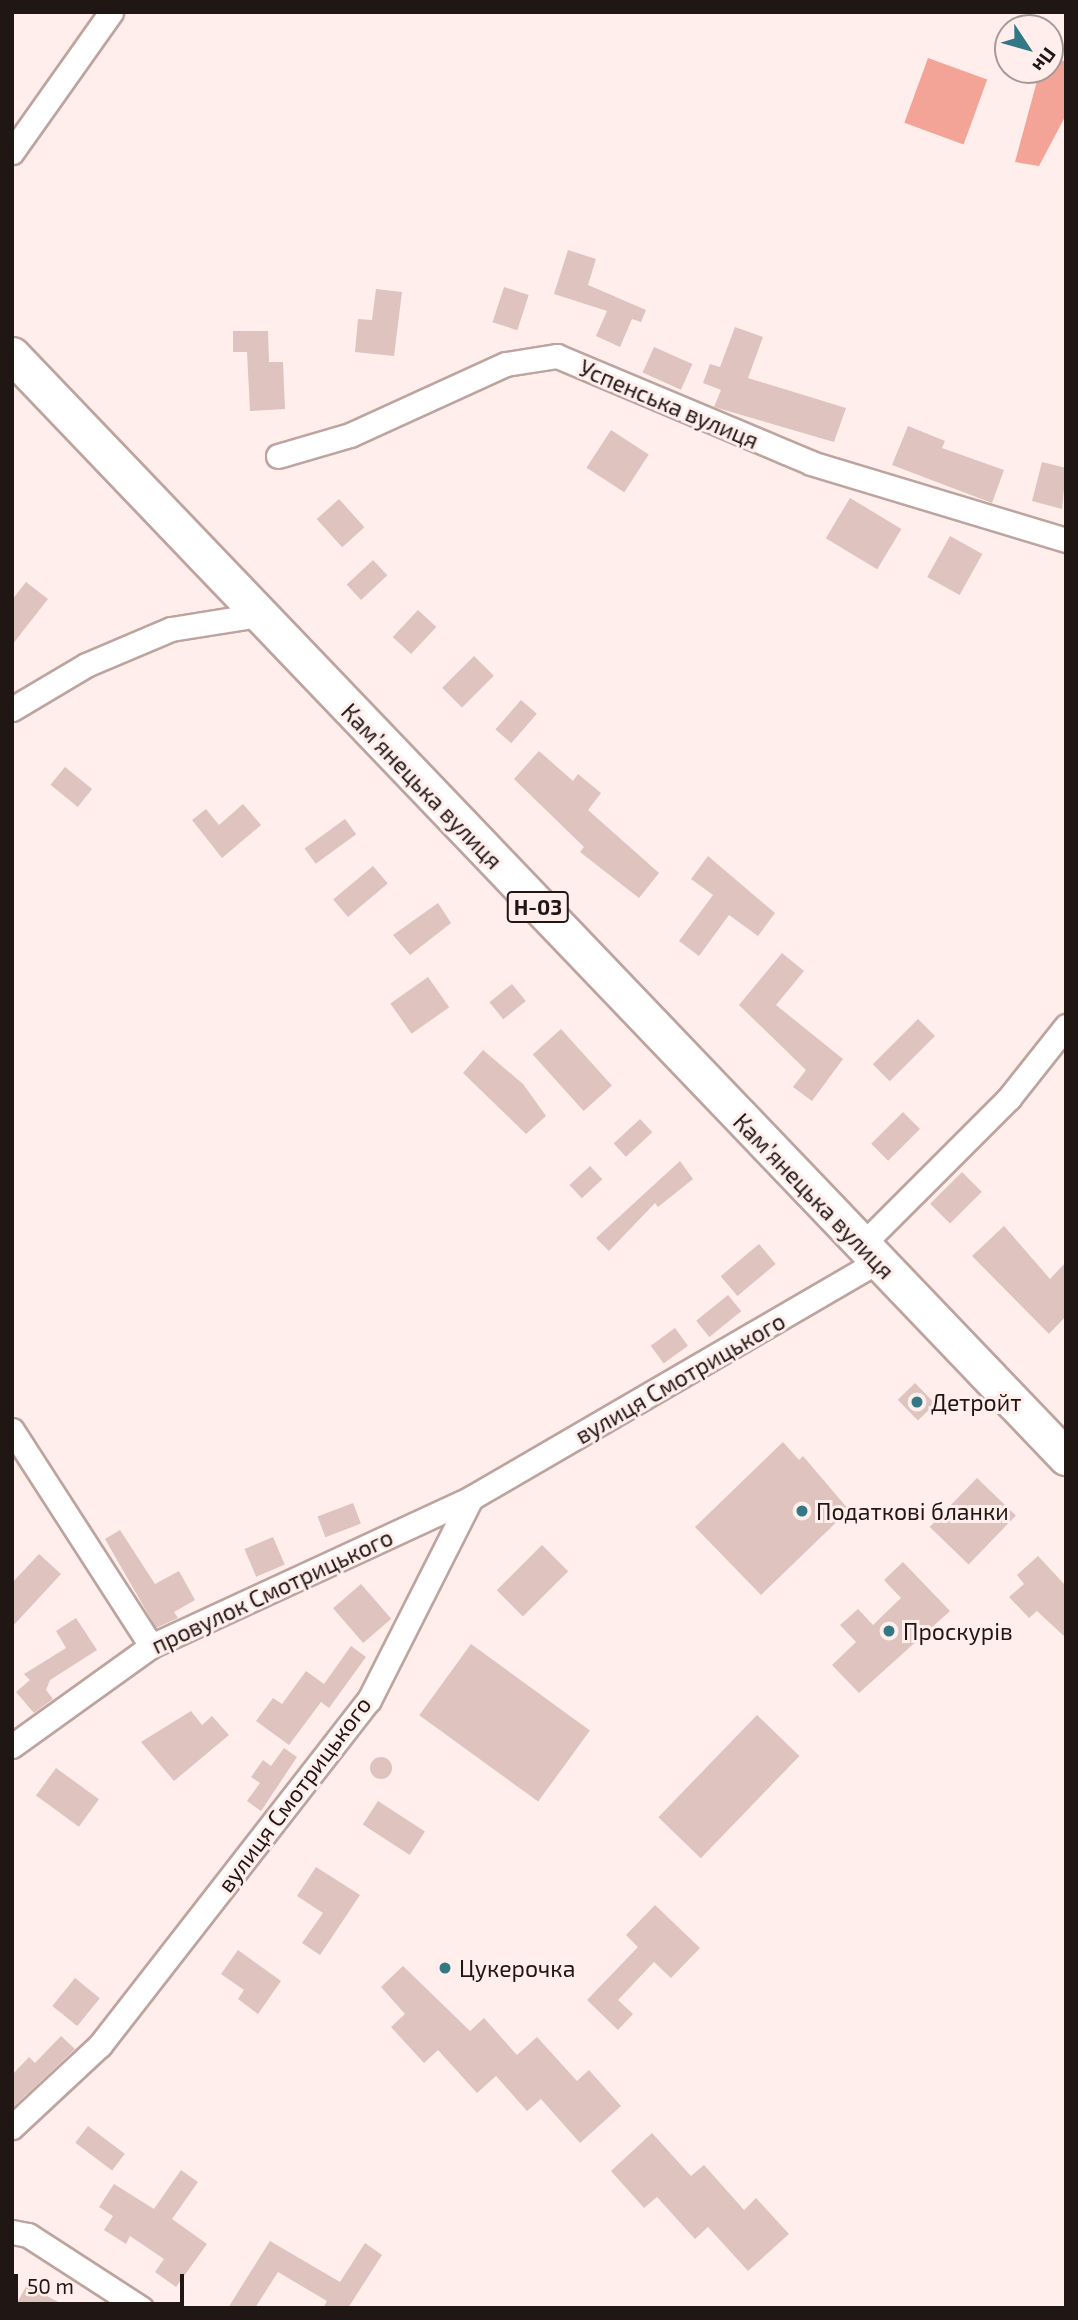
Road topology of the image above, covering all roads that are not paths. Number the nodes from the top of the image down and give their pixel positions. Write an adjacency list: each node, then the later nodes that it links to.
1 (111, 12): 2 (street)
2 (12, 152)
3 (12, 355): 6 (main road, Камʼянецька вулиця / Н-03)
4 (278, 456): 5 (street, Успенська вулиця)
5 (1066, 540)
6 (258, 615): 7 (street); 9 (main road, Камʼянецька вулиця / Н-03)
7 (12, 709)
8 (1066, 1026): 9 (street, вулиця Смотрицького)
9 (869, 1254): 11 (main road, Камʼянецька вулиця / Н-03); 12 (street, вулиця Смотрицького)
10 (12, 1430): 13 (street)
11 (1066, 1457)
12 (471, 1498): 13 (street, провулок Смотрицького); 15 (street, вулиця Смотрицького)
13 (151, 1646): 14 (street, провулок Смотрицького)
14 (12, 1746)
15 (12, 2127)
16 (12, 2232): 17 (street)
17 (141, 2308)

